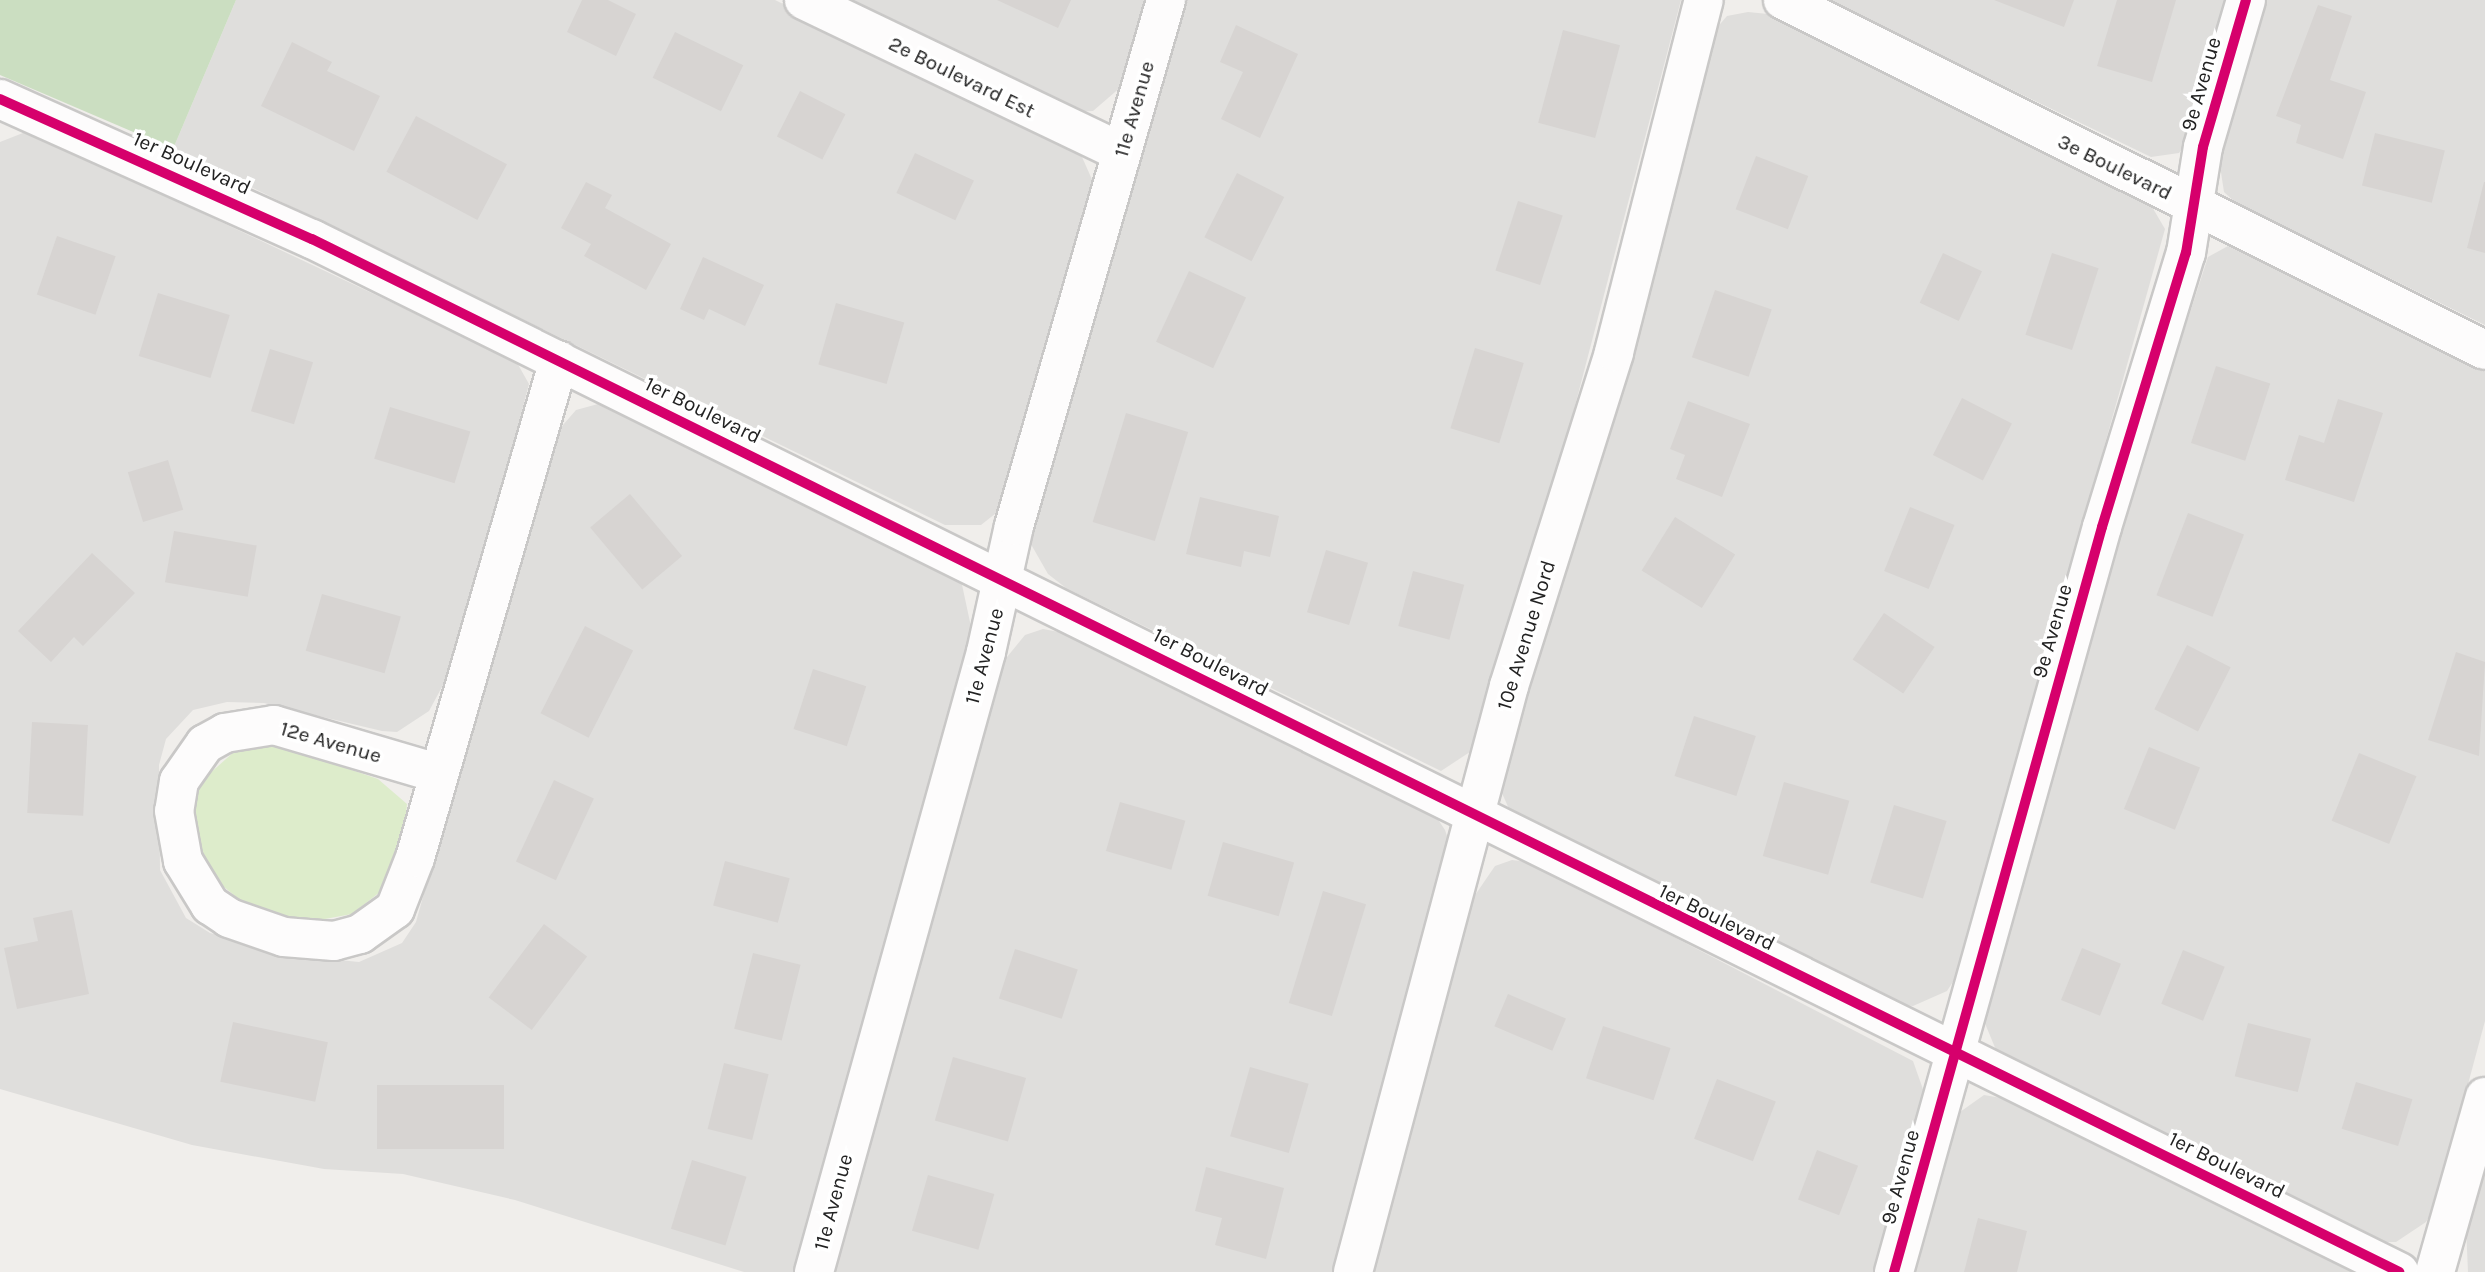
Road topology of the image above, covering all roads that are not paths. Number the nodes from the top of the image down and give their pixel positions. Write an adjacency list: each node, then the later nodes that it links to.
1 (804, 0): 7 (street, 2e Boulevard Est)
2 (1166, 0): 7 (street, 11e Avenue)
3 (1704, 0): 13 (street, 10e Avenue Nord)
4 (1783, 0): 8 (street, 3e Boulevard)
5 (2246, 0): 8 (street, 9e Avenue)
6 (0, 99): 10 (street, 1er Boulevard)
7 (1121, 152): 11 (street, 11e Avenue)
8 (2194, 205): 9 (street, 3e Boulevard); 14 (street, 9e Avenue)
9 (2485, 350)
10 (559, 360): 11 (street, 1er Boulevard); 12 (street, 12e Avenue)
11 (1003, 579): 13 (street, 1er Boulevard); 16 (street, 11e Avenue)
12 (437, 773): 12 (street, 12e Avenue)
13 (1475, 817): 14 (street, 1er Boulevard); 17 (street, 10e Avenue Nord)
14 (1955, 1054): 18 (street, 9e Avenue); 19 (street, 1er Boulevard)
15 (2485, 1097): 20 (street)
16 (814, 1272)
17 (1353, 1272)
18 (1894, 1272)
19 (2399, 1272)
20 (2435, 1272)

